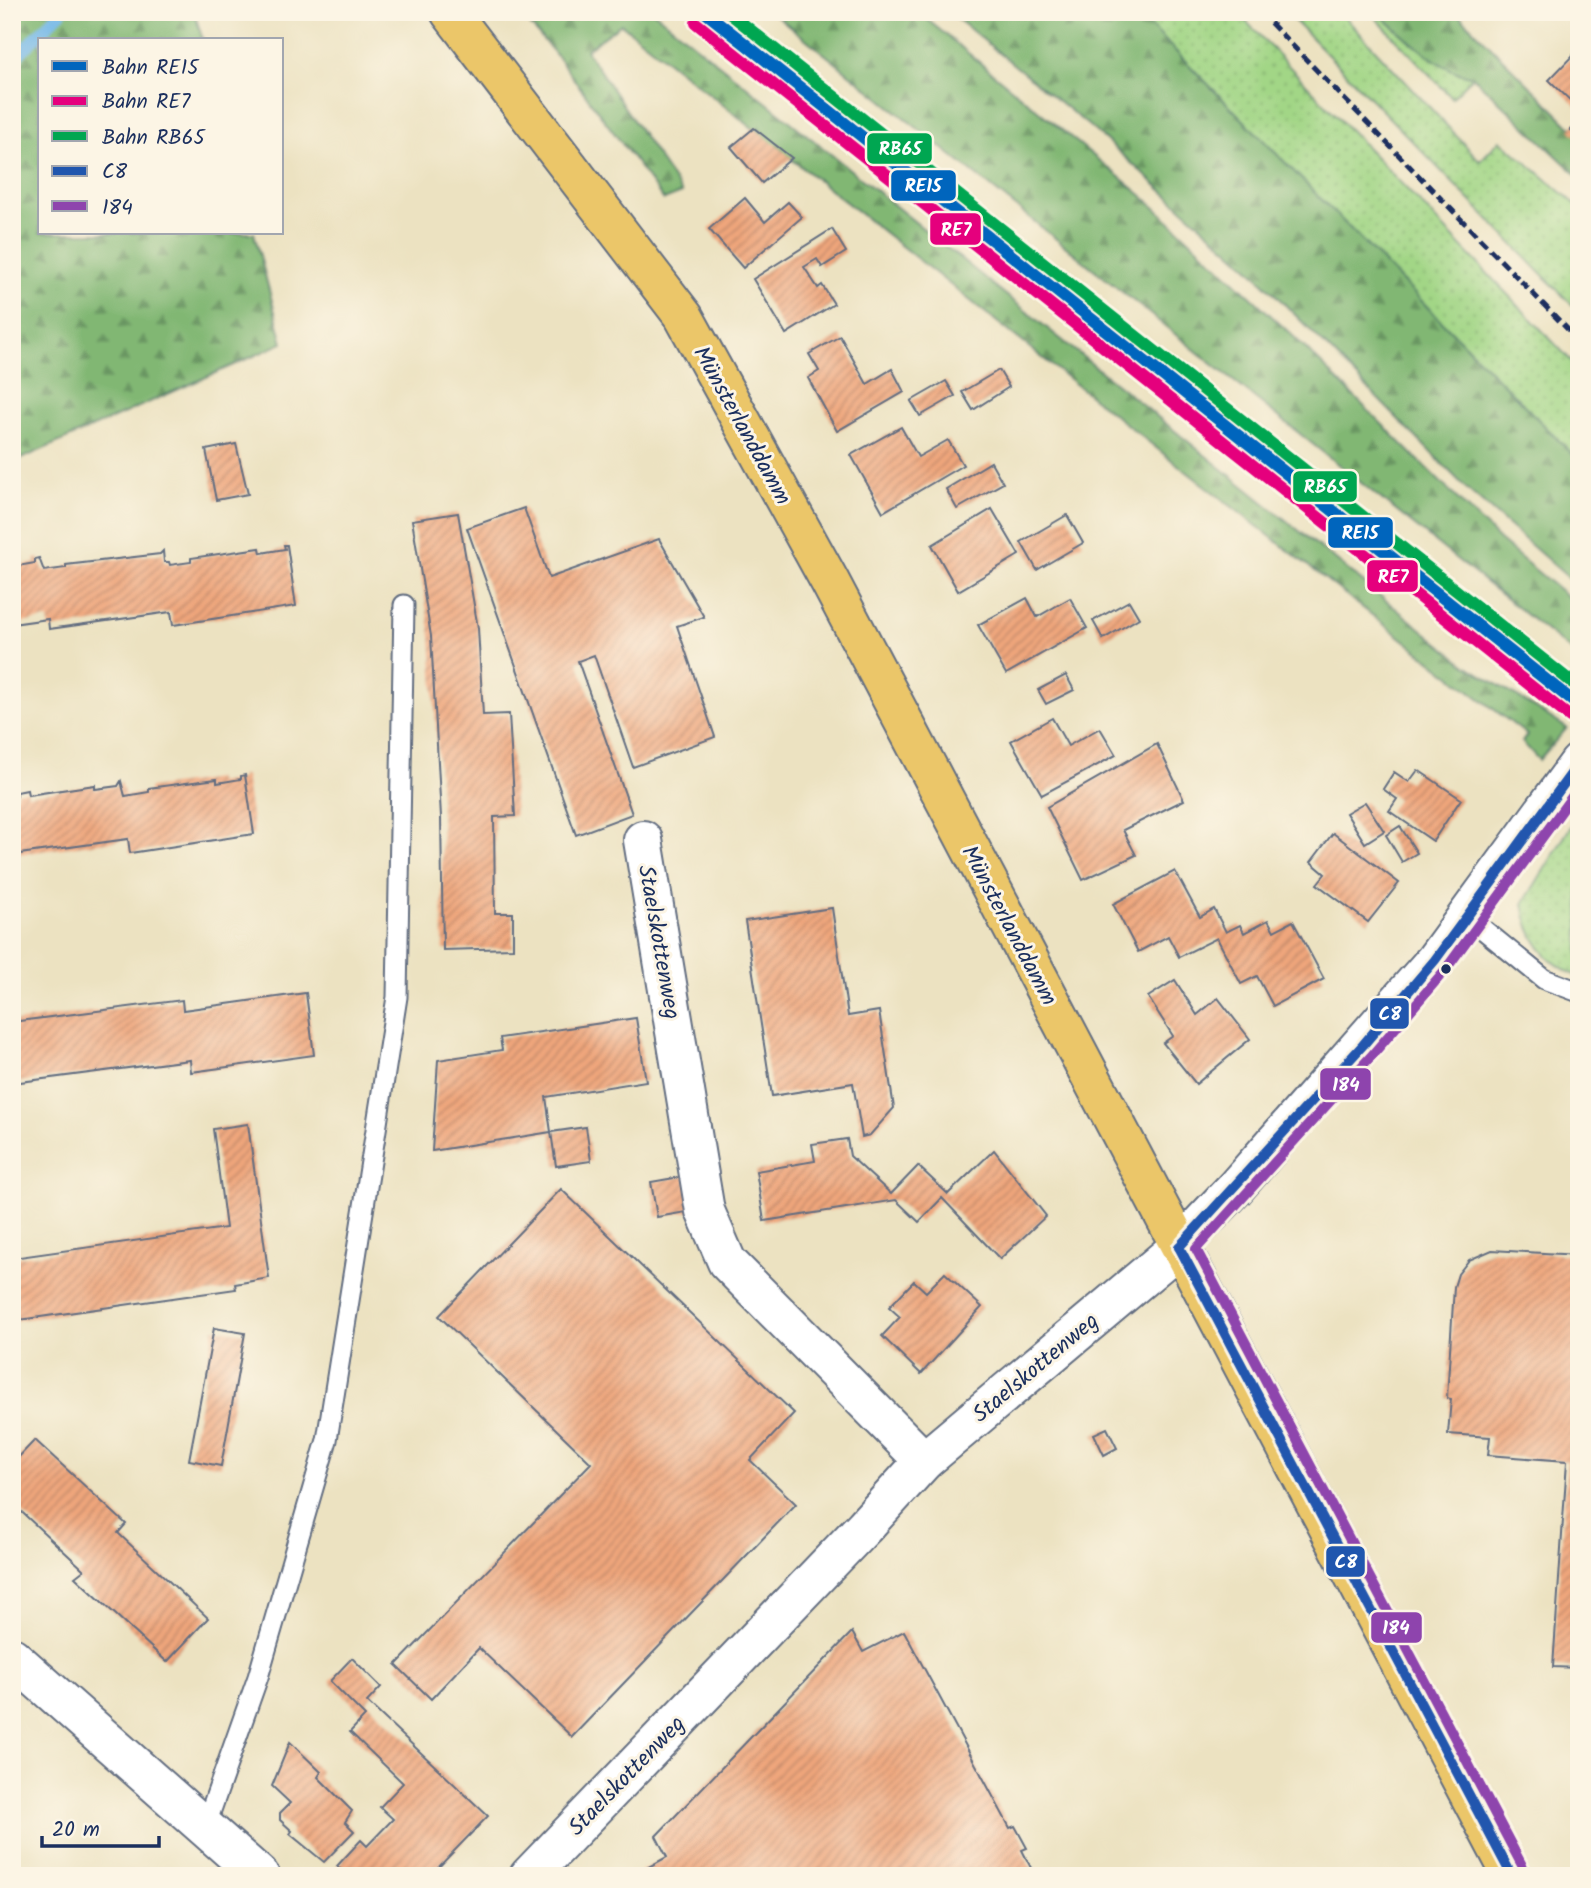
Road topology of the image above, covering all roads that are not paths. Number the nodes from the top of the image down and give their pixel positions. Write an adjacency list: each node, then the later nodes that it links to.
1 (450, 12): 7 (main road, Münsterlanddamm)
2 (404, 605): 11 (lane)
3 (1579, 763): 5 (street, Staelskottenweg)
4 (643, 840): 8 (street, Staelskottenweg)
5 (1468, 917): 6 (lane); 7 (street, Staelskottenweg)
6 (1574, 991)
7 (1179, 1247): 8 (street, Staelskottenweg); 14 (main road, Münsterlanddamm)
8 (924, 1461): 13 (street, Staelskottenweg)
9 (12, 1657): 10 (street)
10 (26, 1690): 11 (street)
11 (205, 1827): 12 (street)
12 (260, 1876)
13 (529, 1876)
14 (1512, 1876)

